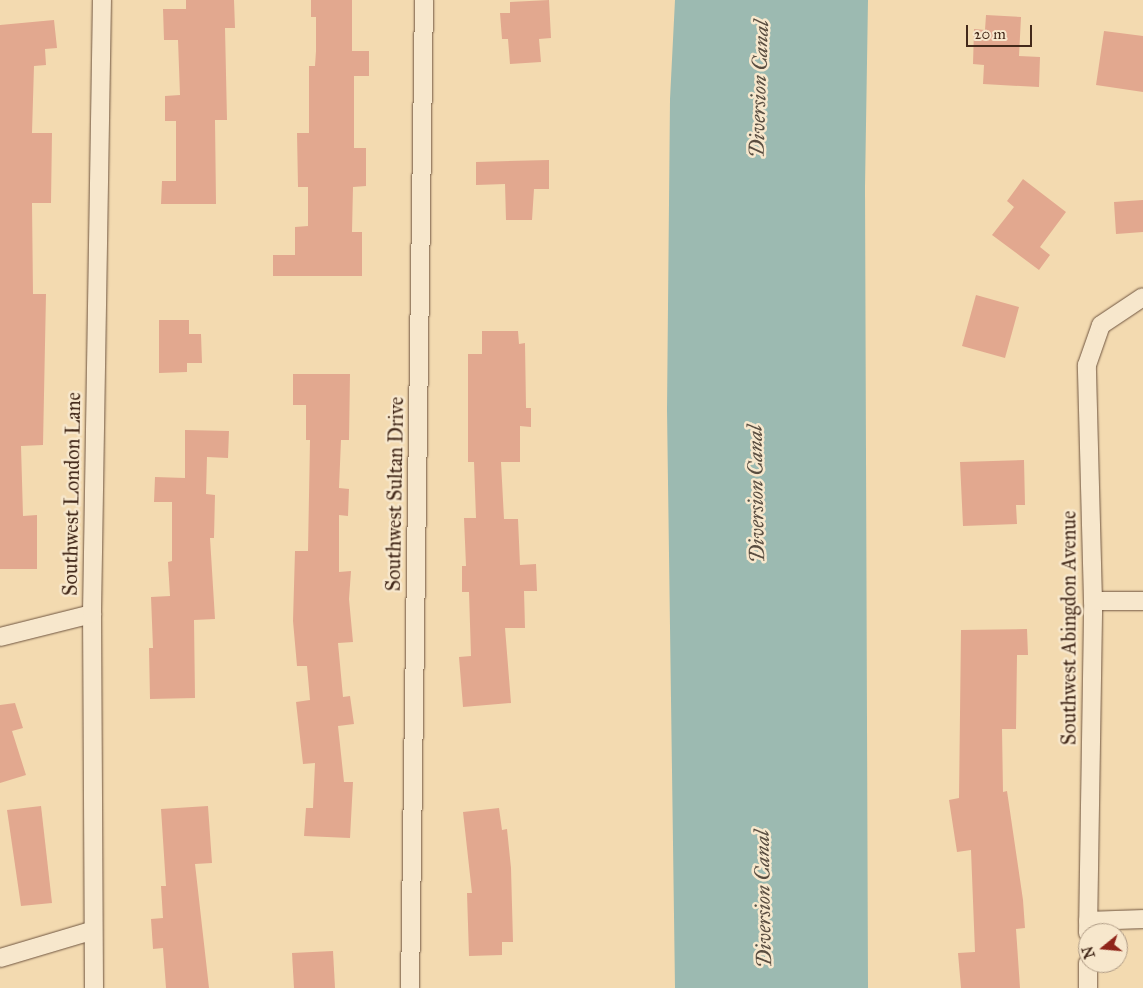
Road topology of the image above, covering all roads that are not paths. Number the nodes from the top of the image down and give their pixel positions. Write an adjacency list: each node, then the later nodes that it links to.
1 (102, 0): 6 (street, Southwest London Lane)
2 (424, 0): 15 (street, Southwest Sultan Drive)
3 (1143, 297): 4 (street, Southwest Abingdon Avenue)
4 (1093, 601): 5 (street); 9 (street, Southwest Abingdon Avenue)
5 (1143, 601)
6 (92, 614): 7 (street); 11 (street, Southwest London Lane)
7 (0, 637)
8 (1143, 919): 10 (street)
9 (1088, 923)
10 (1116, 923)
11 (91, 931): 12 (street); 14 (street, Southwest London Lane)
12 (0, 958)
13 (1088, 973): 16 (street)
14 (94, 988)
15 (410, 988)
16 (1088, 988)

